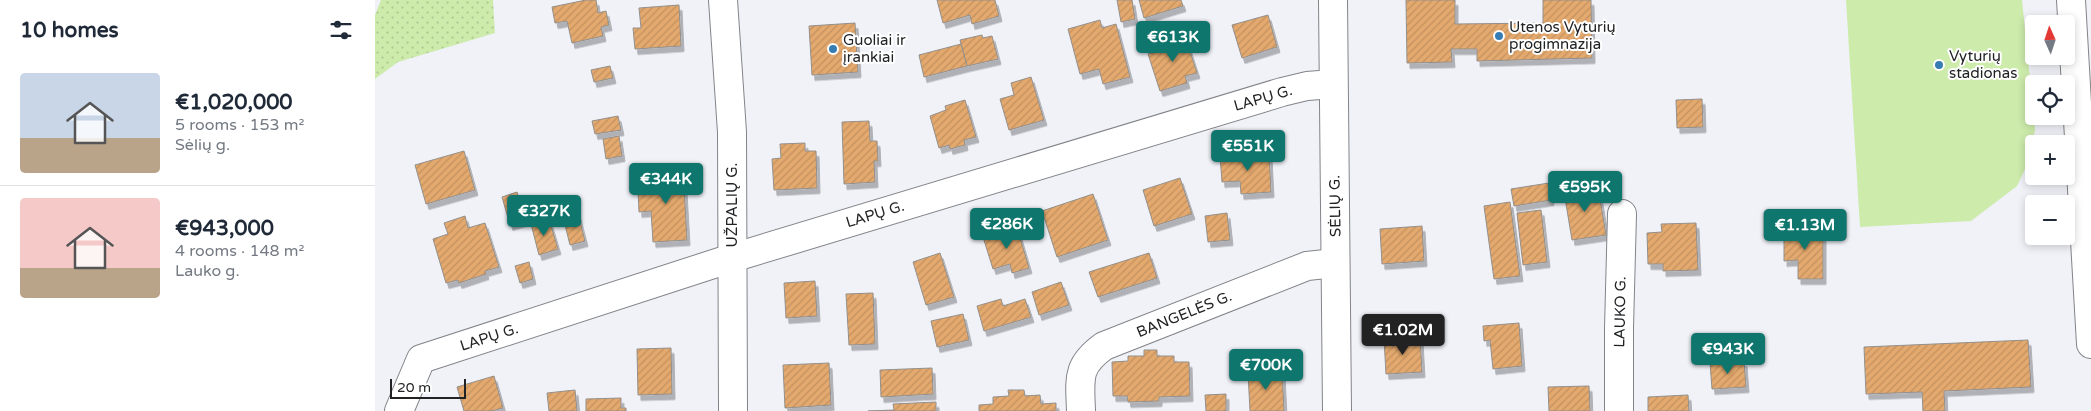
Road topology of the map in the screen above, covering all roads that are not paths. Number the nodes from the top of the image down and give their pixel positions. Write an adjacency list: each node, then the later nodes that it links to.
1 (723, 0): 6 (street, UŽPALIŲ G.)
2 (1333, 0): 4 (street, SĖLIŲ G.)
3 (2071, 0): 8 (street)
4 (1333, 84): 6 (street, LAPŲ G.); 7 (street, SĖLIŲ G.)
5 (1622, 214): 13 (street, LAUKO G.)
6 (732, 258): 9 (street, LAPŲ G.); 10 (street, UŽPALIŲ G.)
7 (1335, 263): 11 (street, BANGELĖS G.); 12 (street, SĖLIŲ G.)
8 (2091, 344)
9 (399, 411)
10 (733, 411)
11 (1081, 411)
12 (1337, 411)
13 (1619, 411)

